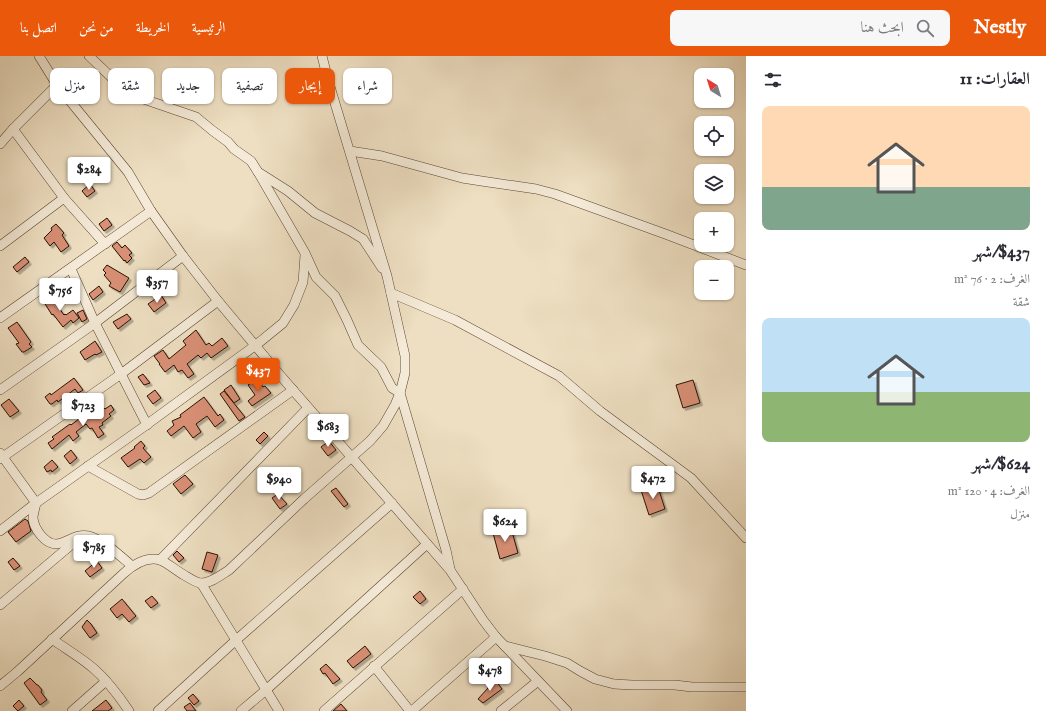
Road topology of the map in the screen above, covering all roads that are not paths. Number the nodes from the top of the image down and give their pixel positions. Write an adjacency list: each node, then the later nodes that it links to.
1 (39, 56): 4 (street)
2 (89, 56): 10 (street)
3 (322, 56): 9 (street)
4 (50, 74)
5 (50, 92): 7 (street)
6 (73, 104): 12 (street)
7 (13, 129): 8 (street); 11 (street)
8 (0, 144)
9 (350, 151): 17 (street); 19 (street)
10 (258, 172): 15 (street); 19 (street)
11 (64, 198): 13 (street); 14 (street)
12 (151, 211): 13 (street); 16 (street)
13 (105, 244): 18 (street)
14 (0, 246)
15 (305, 253): 24 (street); 28 (street)
16 (183, 256): 21 (street); 23 (street)
17 (746, 265)
18 (71, 268): 22 (street); 23 (street)
19 (387, 276): 20 (street)
20 (391, 293): 28 (street); 38 (street)
21 (218, 301): 24 (street); 25 (street)
22 (0, 318)
23 (95, 323): 25 (street); 26 (street)
24 (256, 345): 27 (street); 30 (street)
25 (121, 374): 30 (street); 31 (street)
26 (0, 390)
27 (293, 390): 29 (street); 33 (street)
28 (400, 393): 32 (street); 42 (street)
29 (308, 408): 32 (street); 40 (street)
30 (146, 425): 33 (street)
31 (1, 456): 34 (street)
32 (351, 458): 35 (street); 43 (street)
33 (88, 466): 34 (street)
34 (36, 503): 36 (street); 37 (street)
35 (392, 503): 39 (street); 48 (street)
36 (0, 531)
37 (82, 535): 41 (street); 45 (street)
38 (746, 538)
39 (427, 544): 42 (street); 55 (street)
40 (160, 560): 41 (street); 43 (street)
41 (132, 566): 47 (street)
42 (450, 570): 44 (street)
43 (201, 583): 48 (street)
44 (462, 589): 46 (street); 50 (street)
45 (0, 605)
46 (496, 637): 49 (street); 62 (street)
47 (52, 640): 51 (street); 53 (street)
48 (235, 641): 55 (street); 58 (street)
49 (504, 645): 52 (street); 54 (street)
50 (374, 666): 61 (street); 62 (street)
51 (106, 680): 56 (street); 57 (street)
52 (538, 681): 63 (street); 64 (street)
53 (0, 686)
54 (746, 686)
55 (266, 690): 59 (street); 60 (street)
56 (72, 711)
57 (129, 711)
58 (158, 711)
59 (241, 711)
60 (280, 711)
61 (324, 711)
62 (411, 711)
63 (501, 711)
64 (568, 711)

